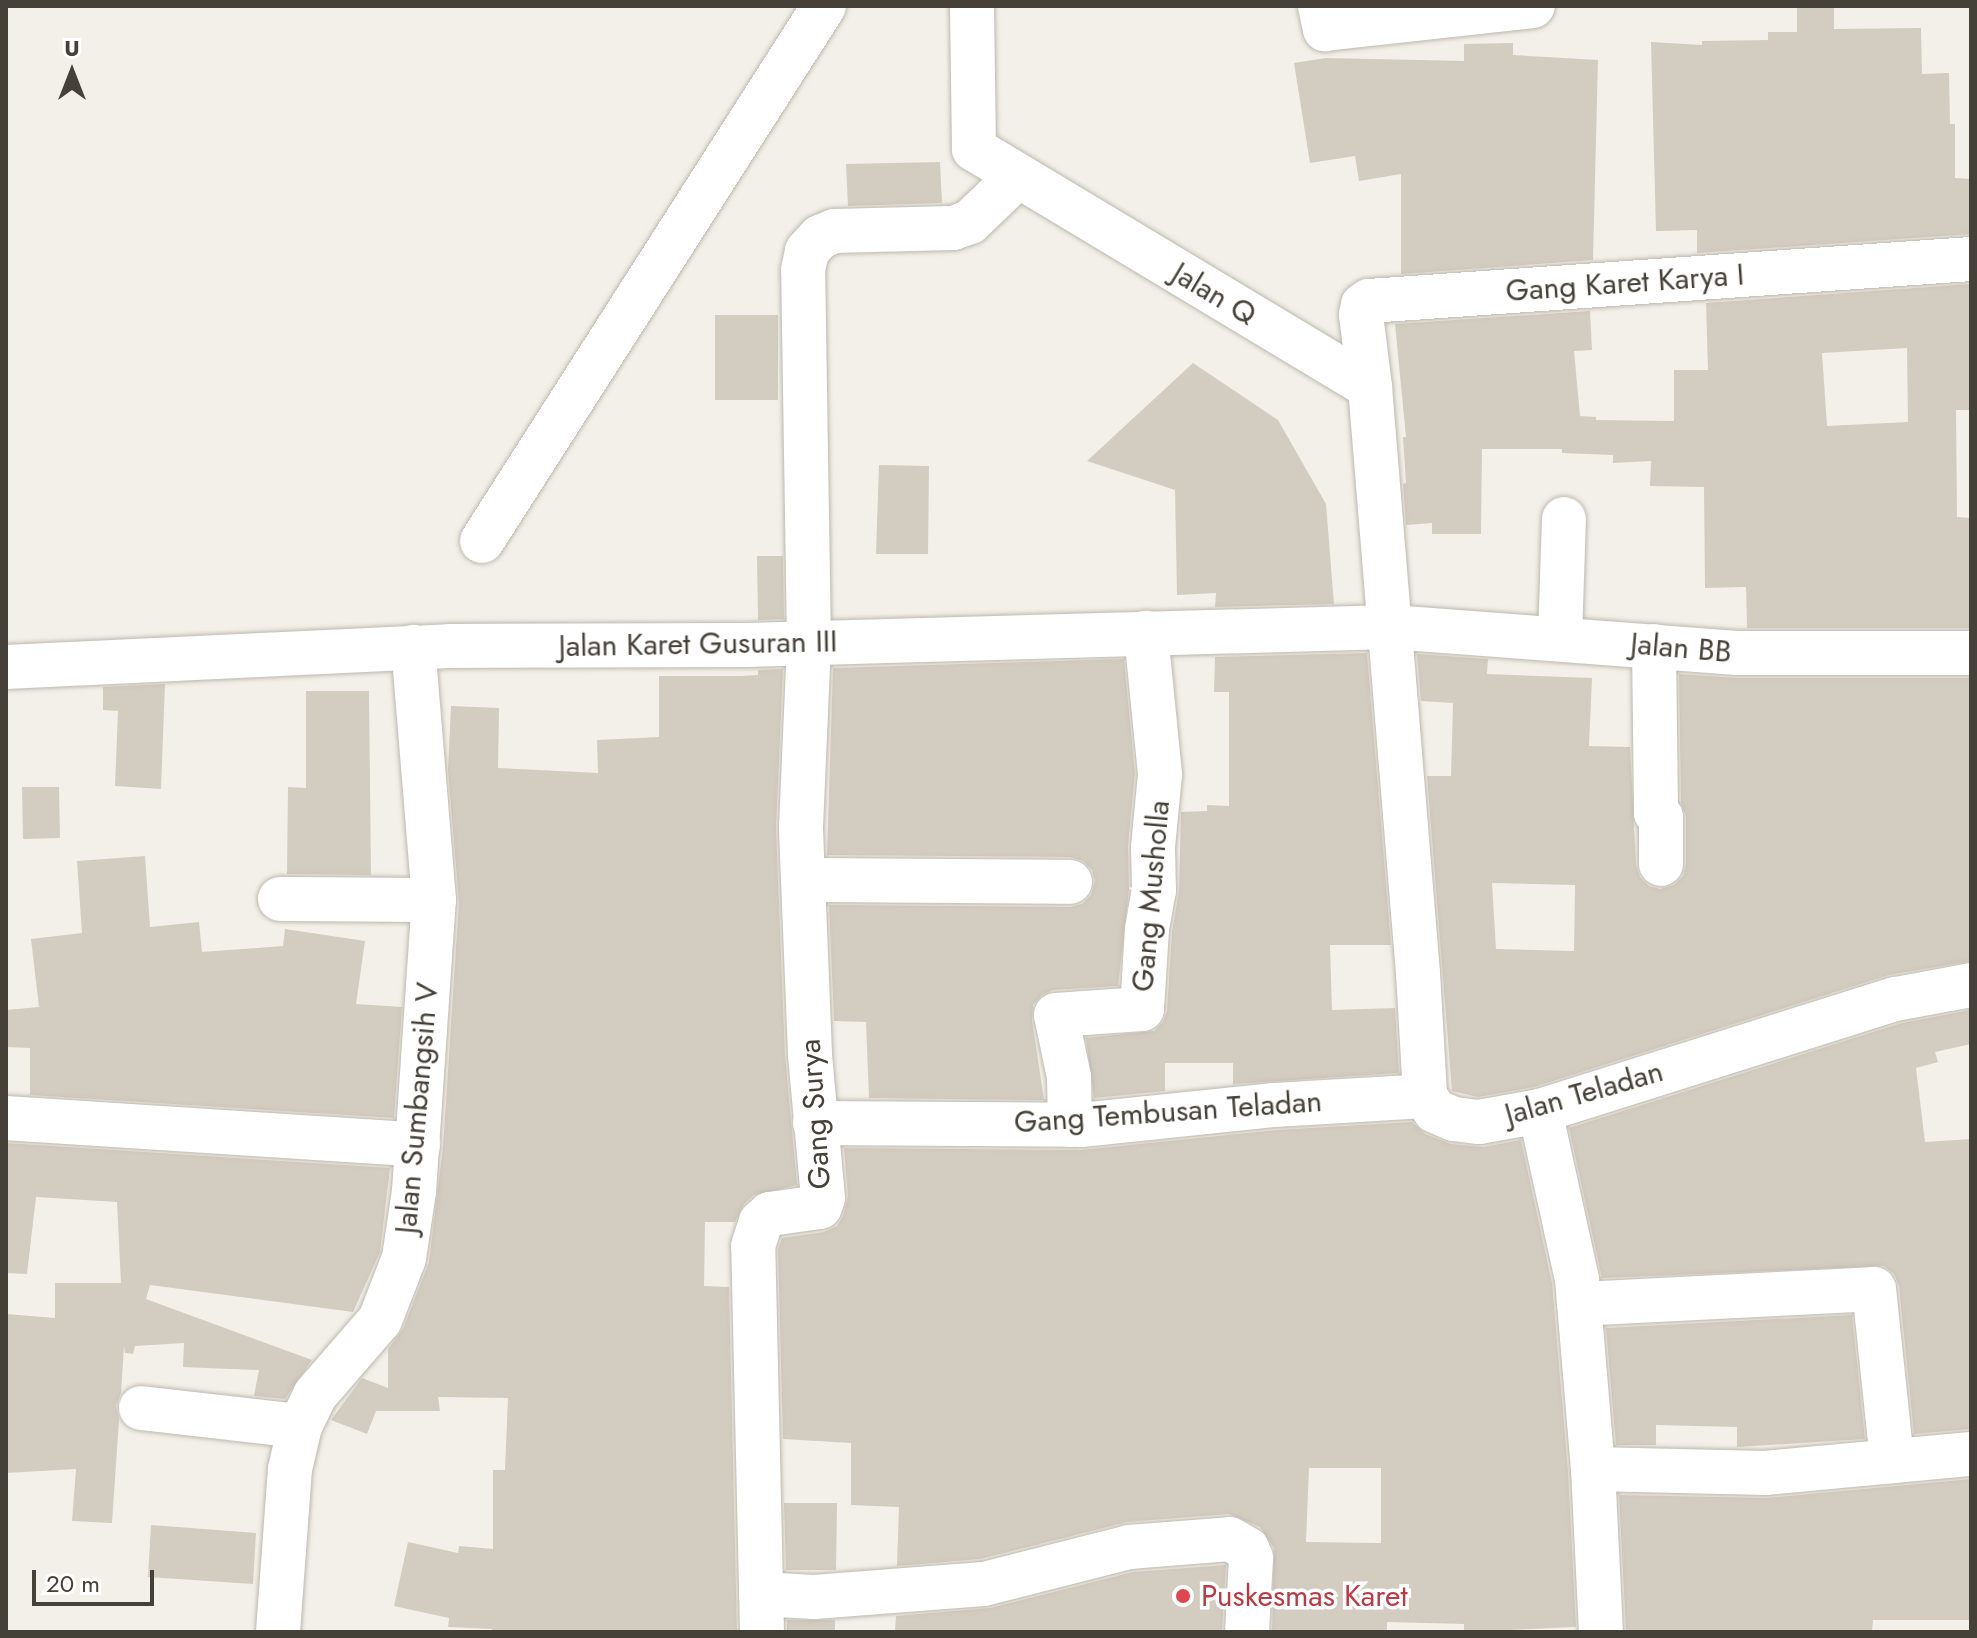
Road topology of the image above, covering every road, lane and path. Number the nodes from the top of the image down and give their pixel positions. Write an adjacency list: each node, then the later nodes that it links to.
1 (824, 6): 9 (street)
2 (972, 6): 5 (street, Jalan Q)
3 (1320, 6): 4 (street)
4 (1533, 6)
5 (1018, 176): 7 (street, Jalan Q); 13 (street, Gang Surya)
6 (1971, 259): 7 (street, Gang Karet Karya I)
7 (1370, 387): 10 (street)
8 (1564, 519): 12 (street)
9 (482, 541)
10 (1391, 627): 11 (street, Jalan Karet Gusuran III); 12 (street, Jalan BB); 24 (street)
11 (1146, 633): 13 (street, Jalan Karet Gusuran III); 28 (street, Gang Musholla)
12 (1560, 638): 14 (street, Jalan BB)
13 (809, 643): 15 (street, Jalan Karet Gusuran III); 19 (street, Gang Surya)
14 (1654, 646): 16 (street, Jalan BB); 18 (street)
15 (413, 647): 17 (street, Jalan Karet Gusuran III); 22 (street, Jalan Sumbangsih V)
16 (1971, 653)
17 (6, 667)
18 (1661, 864)
19 (803, 880): 20 (street); 27 (street, Gang Surya)
20 (1070, 882)
21 (280, 899): 22 (street)
22 (434, 900): 29 (street, Jalan Sumbangsih V)
23 (1971, 985): 25 (street, Jalan Teladan)
24 (1425, 1096): 25 (street, Jalan Teladan); 28 (street, Gang Tembusan Teladan)
25 (1540, 1111): 30 (street)
26 (6, 1118): 29 (street)
27 (815, 1123): 28 (street, Gang Tembusan Teladan); 36 (street, Gang Surya)
28 (1070, 1125)
29 (418, 1145): 32 (street, Jalan Sumbangsih V)
30 (1579, 1304): 34 (street); 35 (street)
31 (141, 1408): 32 (street)
32 (300, 1426): 37 (street, Jalan Sumbangsih V)
33 (1971, 1454): 34 (street)
34 (1892, 1461): 35 (street)
35 (1593, 1469): 39 (street)
36 (762, 1613): 38 (street)
37 (278, 1632)
38 (1247, 1632)
39 (1601, 1632)

